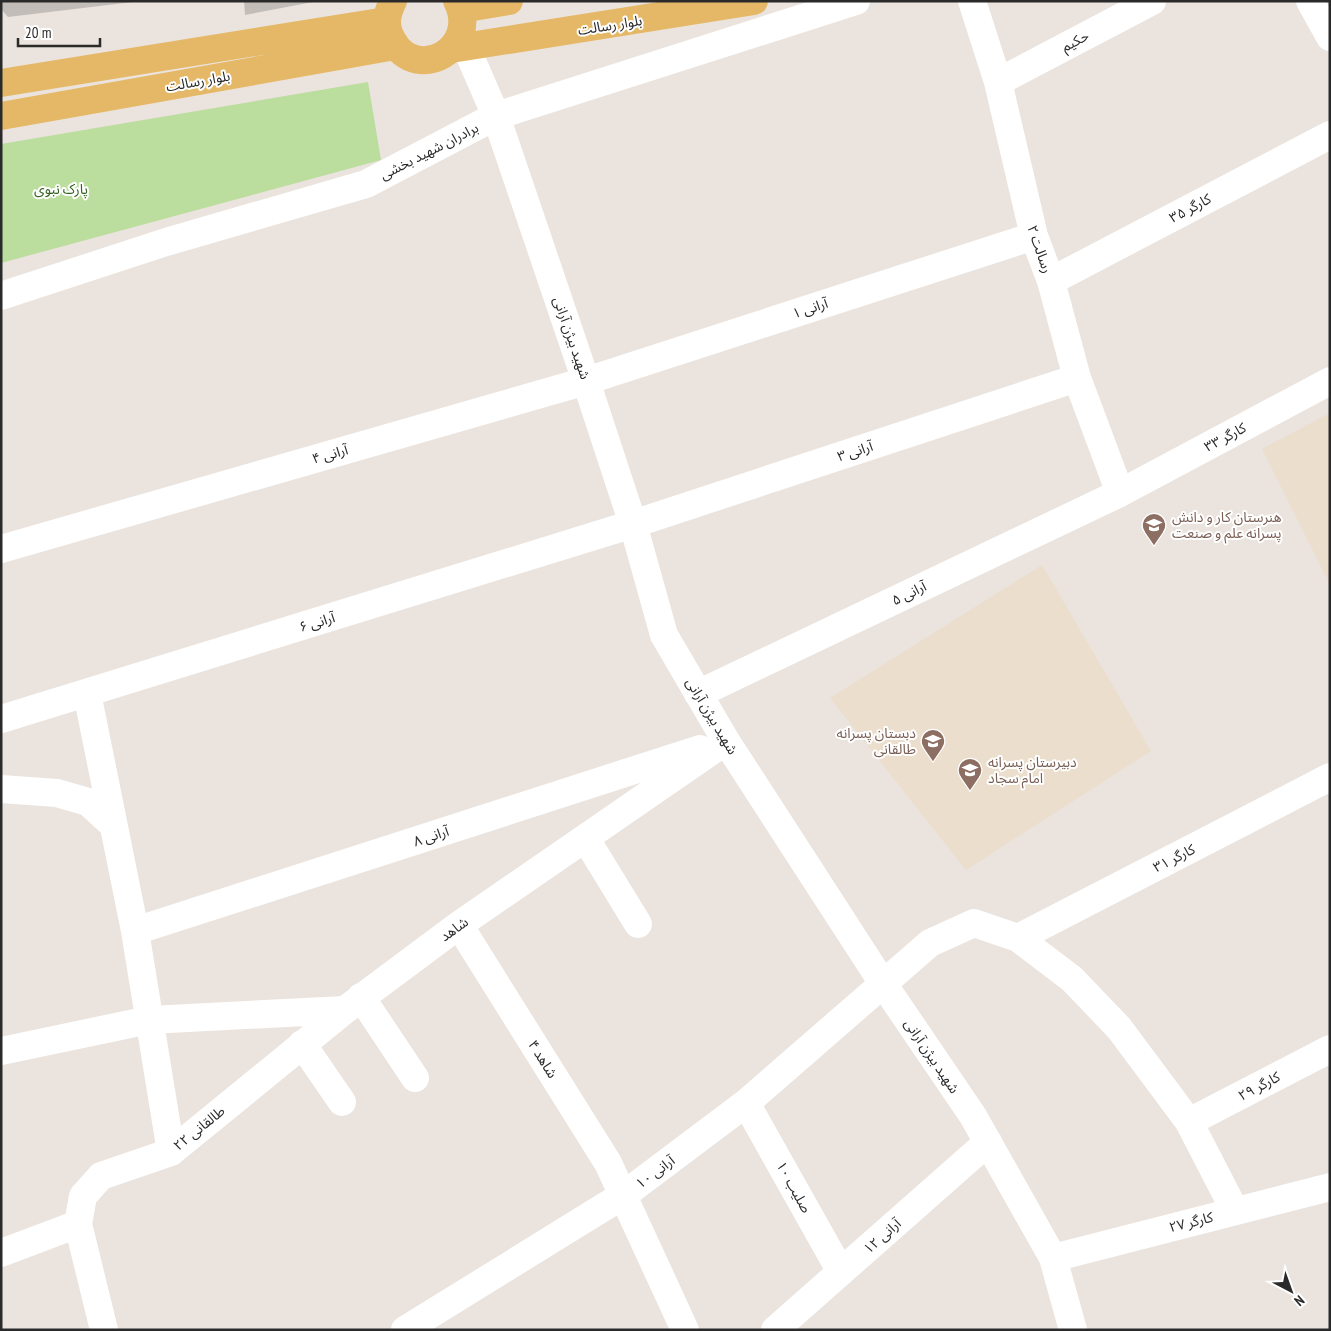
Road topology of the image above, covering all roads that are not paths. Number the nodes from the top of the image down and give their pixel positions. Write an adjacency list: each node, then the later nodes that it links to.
1 (509, 1): 7 (main road)
2 (754, 1): 10 (main road, بلوار رسالت)
3 (856, 1): 14 (street, برادران شهید بخشی)
4 (972, 1): 11 (street, رسالت ۲)
5 (1152, 1): 11 (street, حکیم)
6 (1310, 1): 9 (street)
7 (465, 5): 10 (main road)
8 (387, 17): 10 (main road, بلوار رسالت); 12 (main road, بلوار رسالت); 13 (main road, بلوار رسالت)
9 (1330, 37)
10 (459, 48): 14 (street, شهید بیژن آرانی)
11 (998, 82): 16 (street, رسالت ۲)
12 (1, 83)
13 (1, 116)
14 (496, 116): 18 (street, برادران شهید بخشی); 20 (street, شهید بیژن آرانی)
15 (1330, 134): 17 (street, کارگر ۳۵)
16 (1034, 236): 17 (street, رسالت ۲); 20 (street, آرانی ۱)
17 (1051, 281): 19 (street, رسالت ۲)
18 (1, 296)
19 (1077, 378): 22 (street, رسالت ۲); 23 (street, آرانی ۳)
20 (586, 381): 23 (street, شهید بیژن آرانی); 24 (street, آرانی ۴)
21 (1330, 381): 22 (street, کارگر ۳۳)
22 (1120, 493): 26 (street, آرانی ۵)
23 (633, 524): 25 (street, آرانی ۶); 26 (street, شهید بیژن آرانی)
24 (1, 549)
25 (87, 693): 27 (street, آرانی ۶); 31 (street)
26 (698, 694): 28 (street, شهید بیژن آرانی)
27 (1, 718)
28 (726, 741): 32 (street, شاهد); 35 (street, آرانی ۸); 37 (street, شهید بیژن آرانی)
29 (1330, 777): 36 (street, کارگر ۳۱)
30 (1, 788): 31 (street)
31 (113, 825): 35 (street)
32 (586, 839): 33 (street); 34 (street, شاهد)
33 (638, 924)
34 (459, 925): 38 (street, شاهد); 50 (street, شاهد ۴)
35 (135, 931): 39 (street)
36 (1018, 938): 37 (street, آرانی ۱۰); 46 (street, آرانی ۱۰)
37 (882, 982): 45 (street, آرانی ۱۰); 47 (street, شهید بیژن آرانی)
38 (353, 1003): 39 (street); 40 (street, طالقانی ۲۲); 43 (street)
39 (149, 1020): 42 (street); 48 (street)
40 (302, 1044): 44 (street); 48 (street, طالقانی ۲۲)
41 (1330, 1049): 46 (street, کارگر ۲۹)
42 (1, 1051)
43 (415, 1078)
44 (342, 1102)
45 (746, 1102): 50 (street, آرانی ۱۰); 55 (street, صلیب ۱۰)
46 (1189, 1122): 51 (street, آرانی ۱۰)
47 (988, 1142): 54 (street, شهید بیژن آرانی); 55 (street, آرانی ۱۲)
48 (171, 1152): 52 (street, طالقانی ۲۲)
49 (1330, 1187): 51 (street, کارگر ۲۷)
50 (625, 1194): 57 (street, آرانی ۱۰); 58 (street, شاهد ۴)
51 (1235, 1211): 54 (street, کارگر ۲۷)
52 (78, 1224): 53 (street); 56 (street)
53 (1, 1252)
54 (1053, 1258): 60 (street, شهید بیژن آرانی)
55 (841, 1272): 59 (street, آرانی ۱۲)
56 (104, 1330)
57 (405, 1330)
58 (685, 1330)
59 (775, 1330)
60 (1073, 1330)

